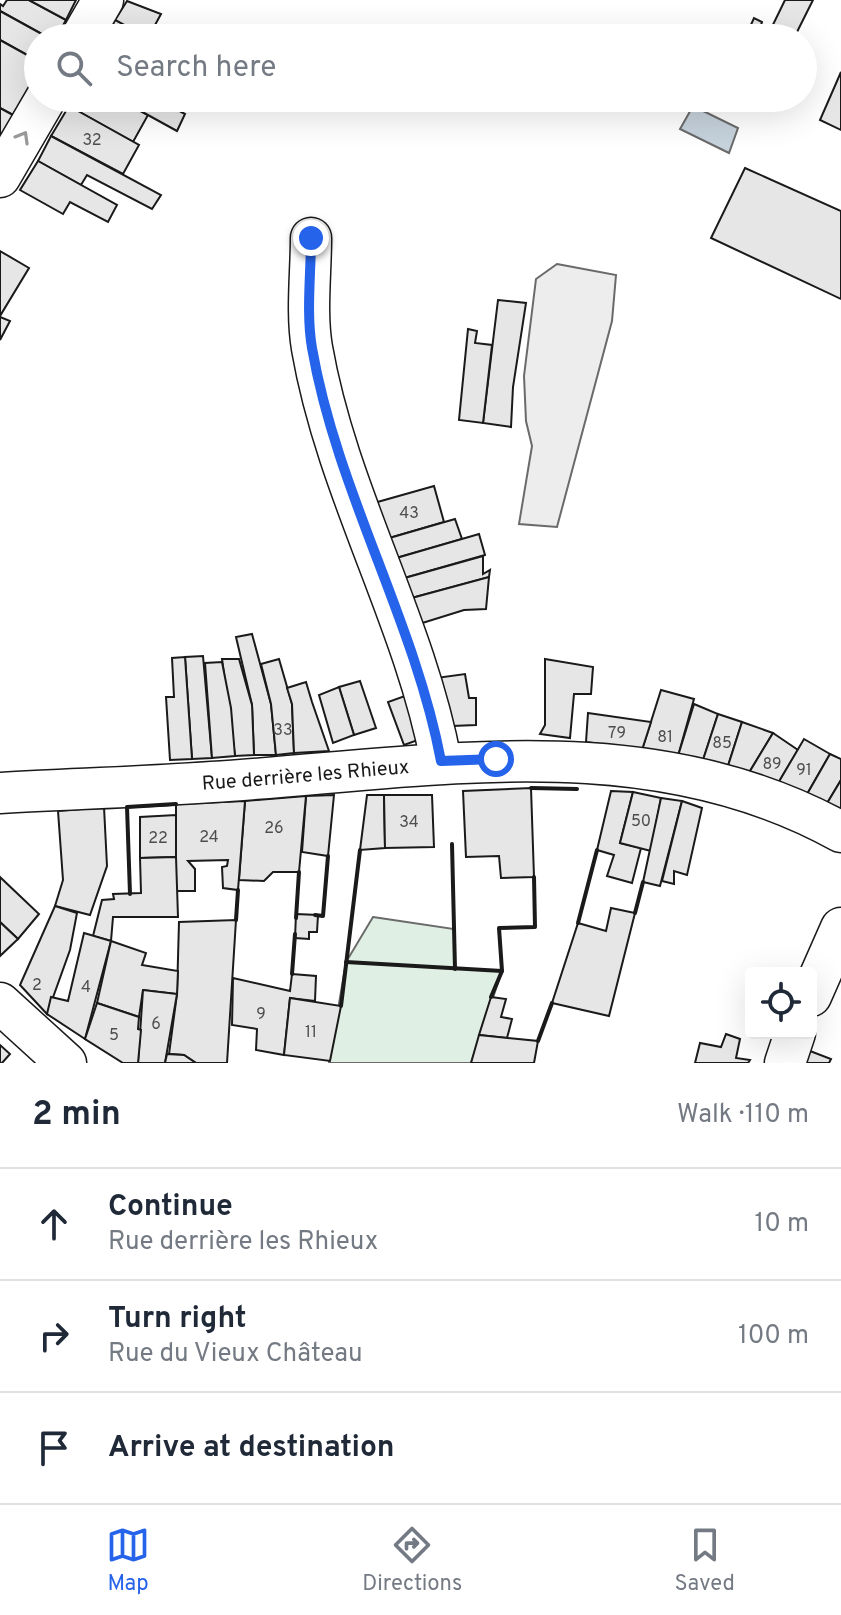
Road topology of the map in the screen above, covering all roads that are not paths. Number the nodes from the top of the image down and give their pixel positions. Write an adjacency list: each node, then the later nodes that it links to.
1 (103, 0): 2 (street)
2 (89, 24)
3 (38, 112): 4 (street, one-way to 3)
4 (0, 177)
5 (311, 238): 6 (street)
6 (441, 761): 7 (street, Rue derrière les Rhieux); 8 (street, Rue derrière les Rhieux)
7 (0, 793)
8 (841, 832)
9 (841, 928): 10 (street)
10 (817, 982)
11 (0, 1003): 13 (street)
12 (793, 1039): 14 (street)
13 (66, 1063)
14 (785, 1063)

